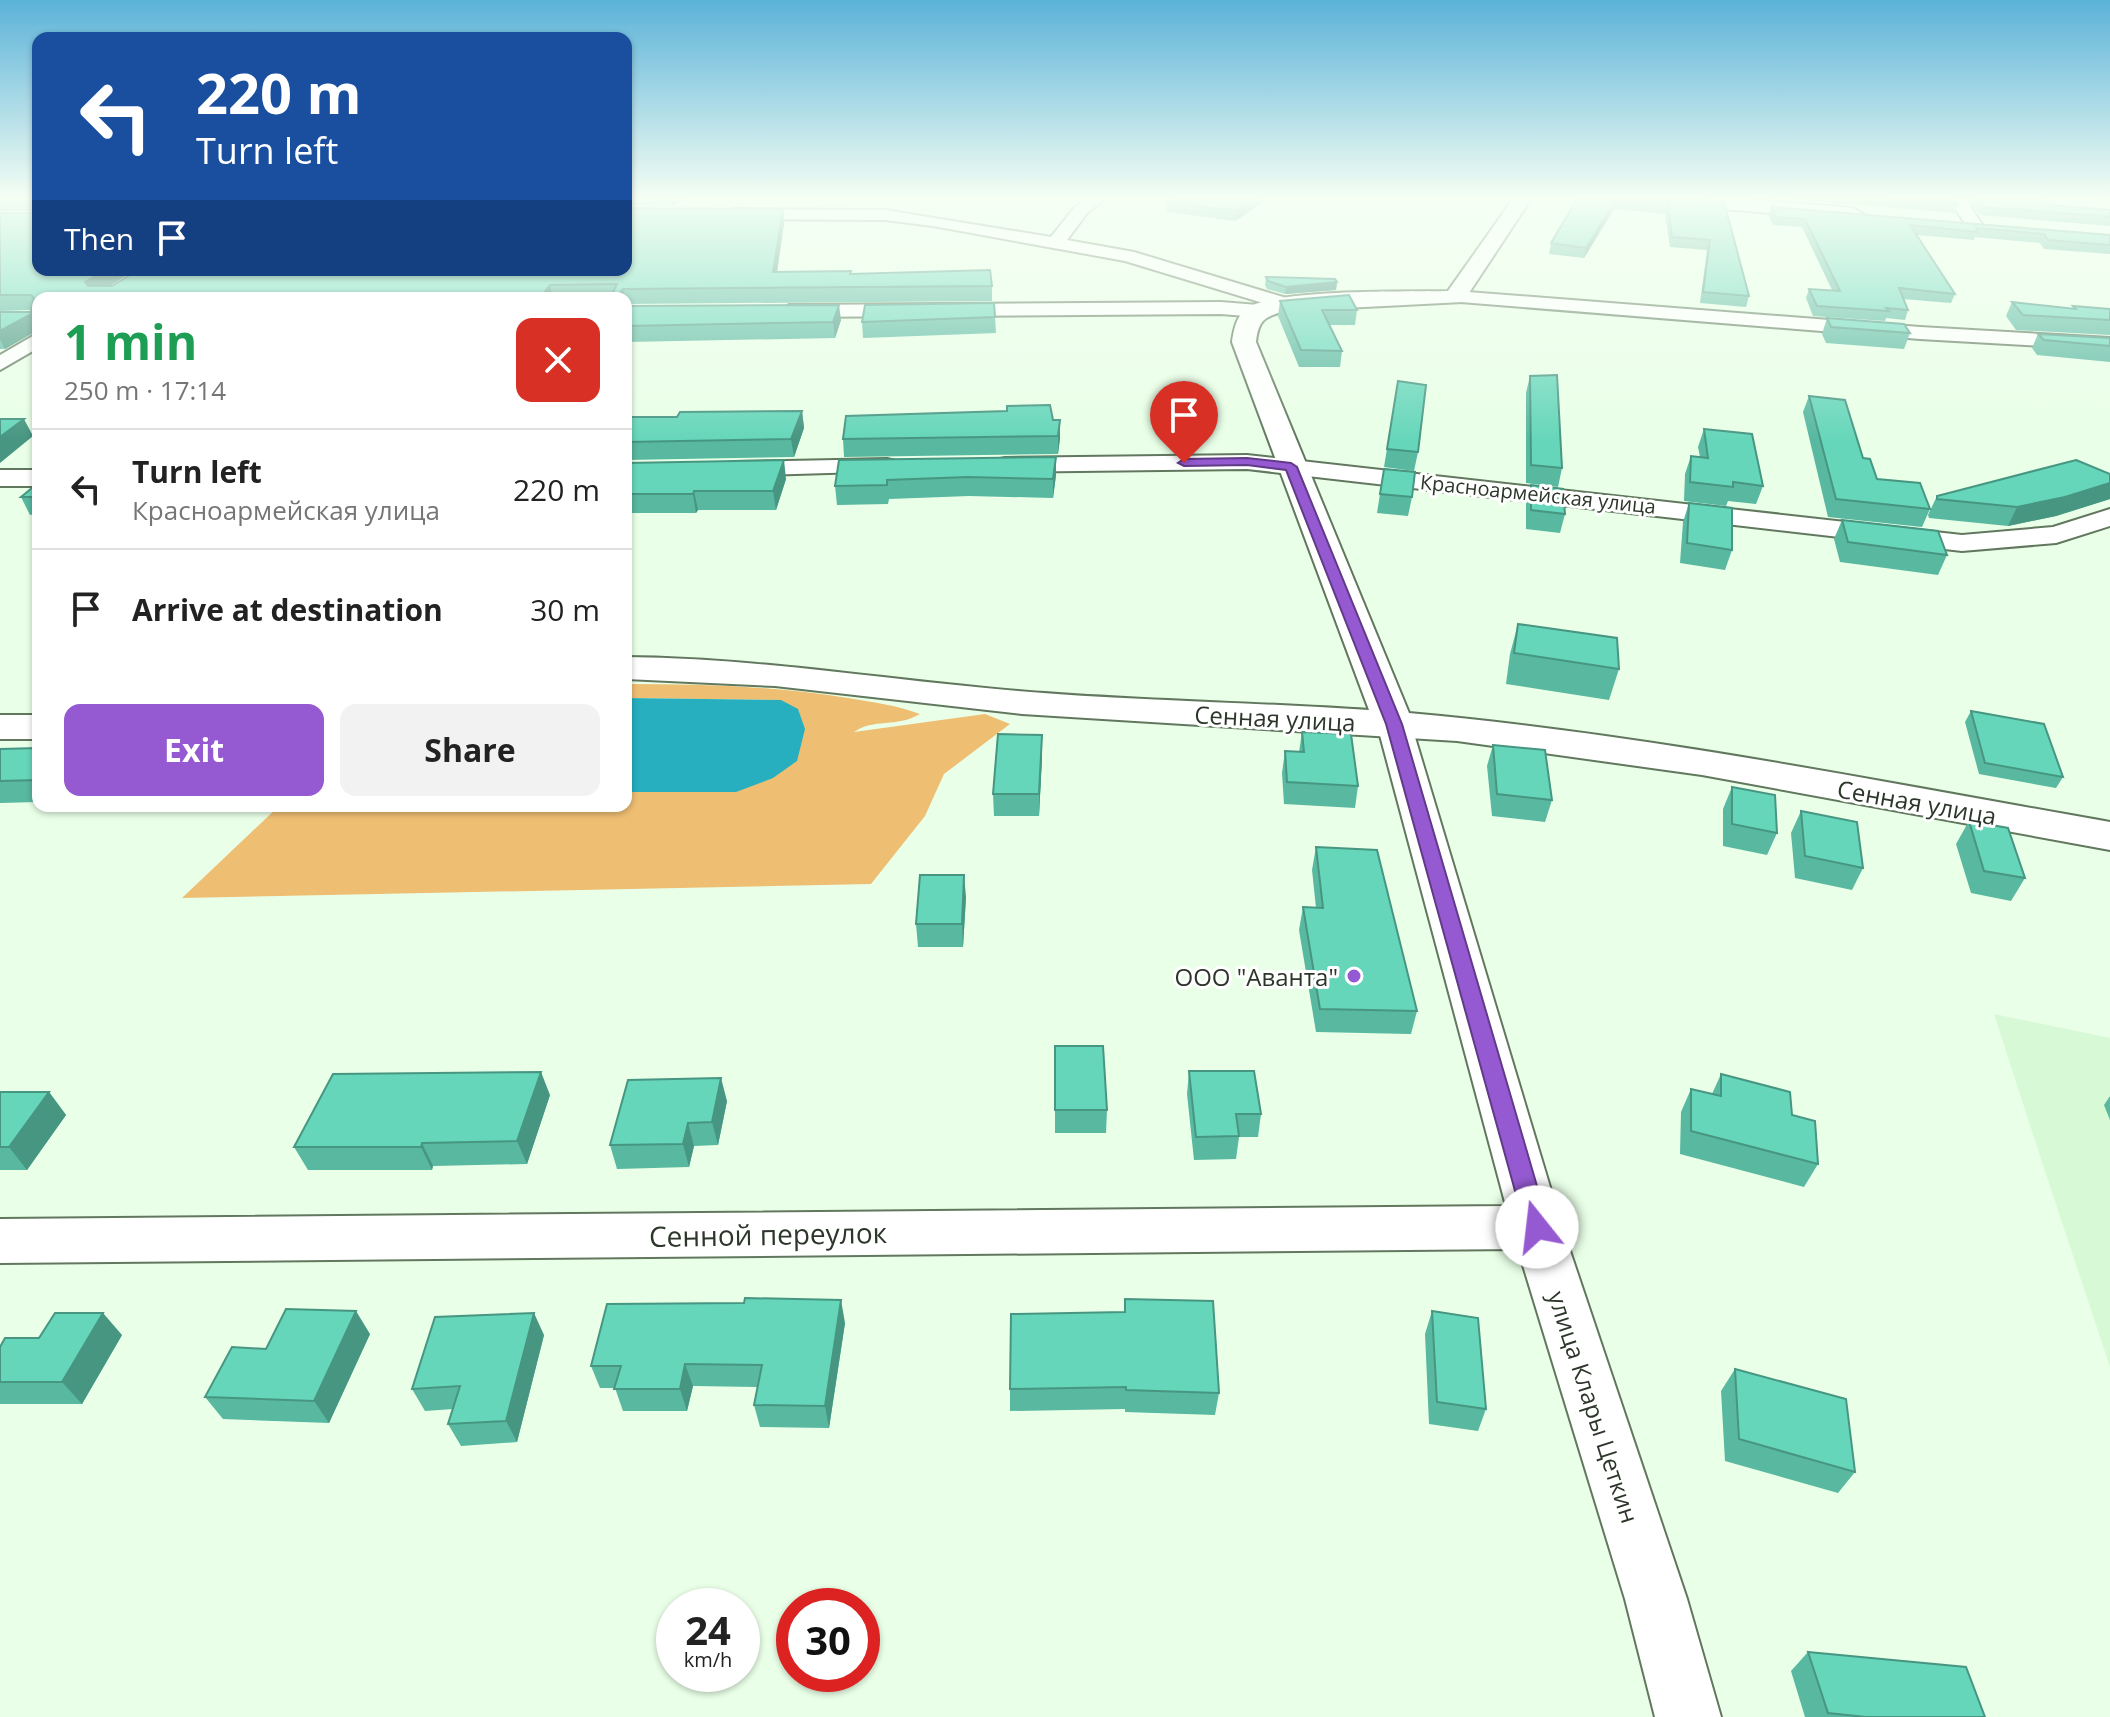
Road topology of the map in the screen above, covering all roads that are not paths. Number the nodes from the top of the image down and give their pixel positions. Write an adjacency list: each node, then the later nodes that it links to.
1 (1192, 279): 4 (street)
2 (1467, 279): 3 (street)
3 (1455, 297): 4 (street); 7 (street)
4 (1272, 308): 5 (street); 11 (street, улица Клары Цеткин)
5 (763, 311)
6 (32, 343): 8 (street)
7 (2110, 344)
8 (0, 364)
9 (976, 465): 11 (street, Красноармейская улица)
10 (912, 466): 12 (street)
11 (1291, 467): 15 (street, Красноармейская улица); 17 (street, улица Клары Цеткин)
12 (706, 469)
13 (0, 478): 14 (street)
14 (32, 478)
15 (2110, 517)
16 (632, 668): 17 (street, Сенная улица)
17 (1394, 724): 20 (street, Сенная улица); 21 (street, улица Клары Цеткин)
18 (0, 727): 19 (street)
19 (32, 727)
20 (2110, 836)
21 (1537, 1227): 22 (street, Сенной переулок); 23 (street, улица Клары Цеткин)
22 (0, 1241)
23 (1688, 1717)

